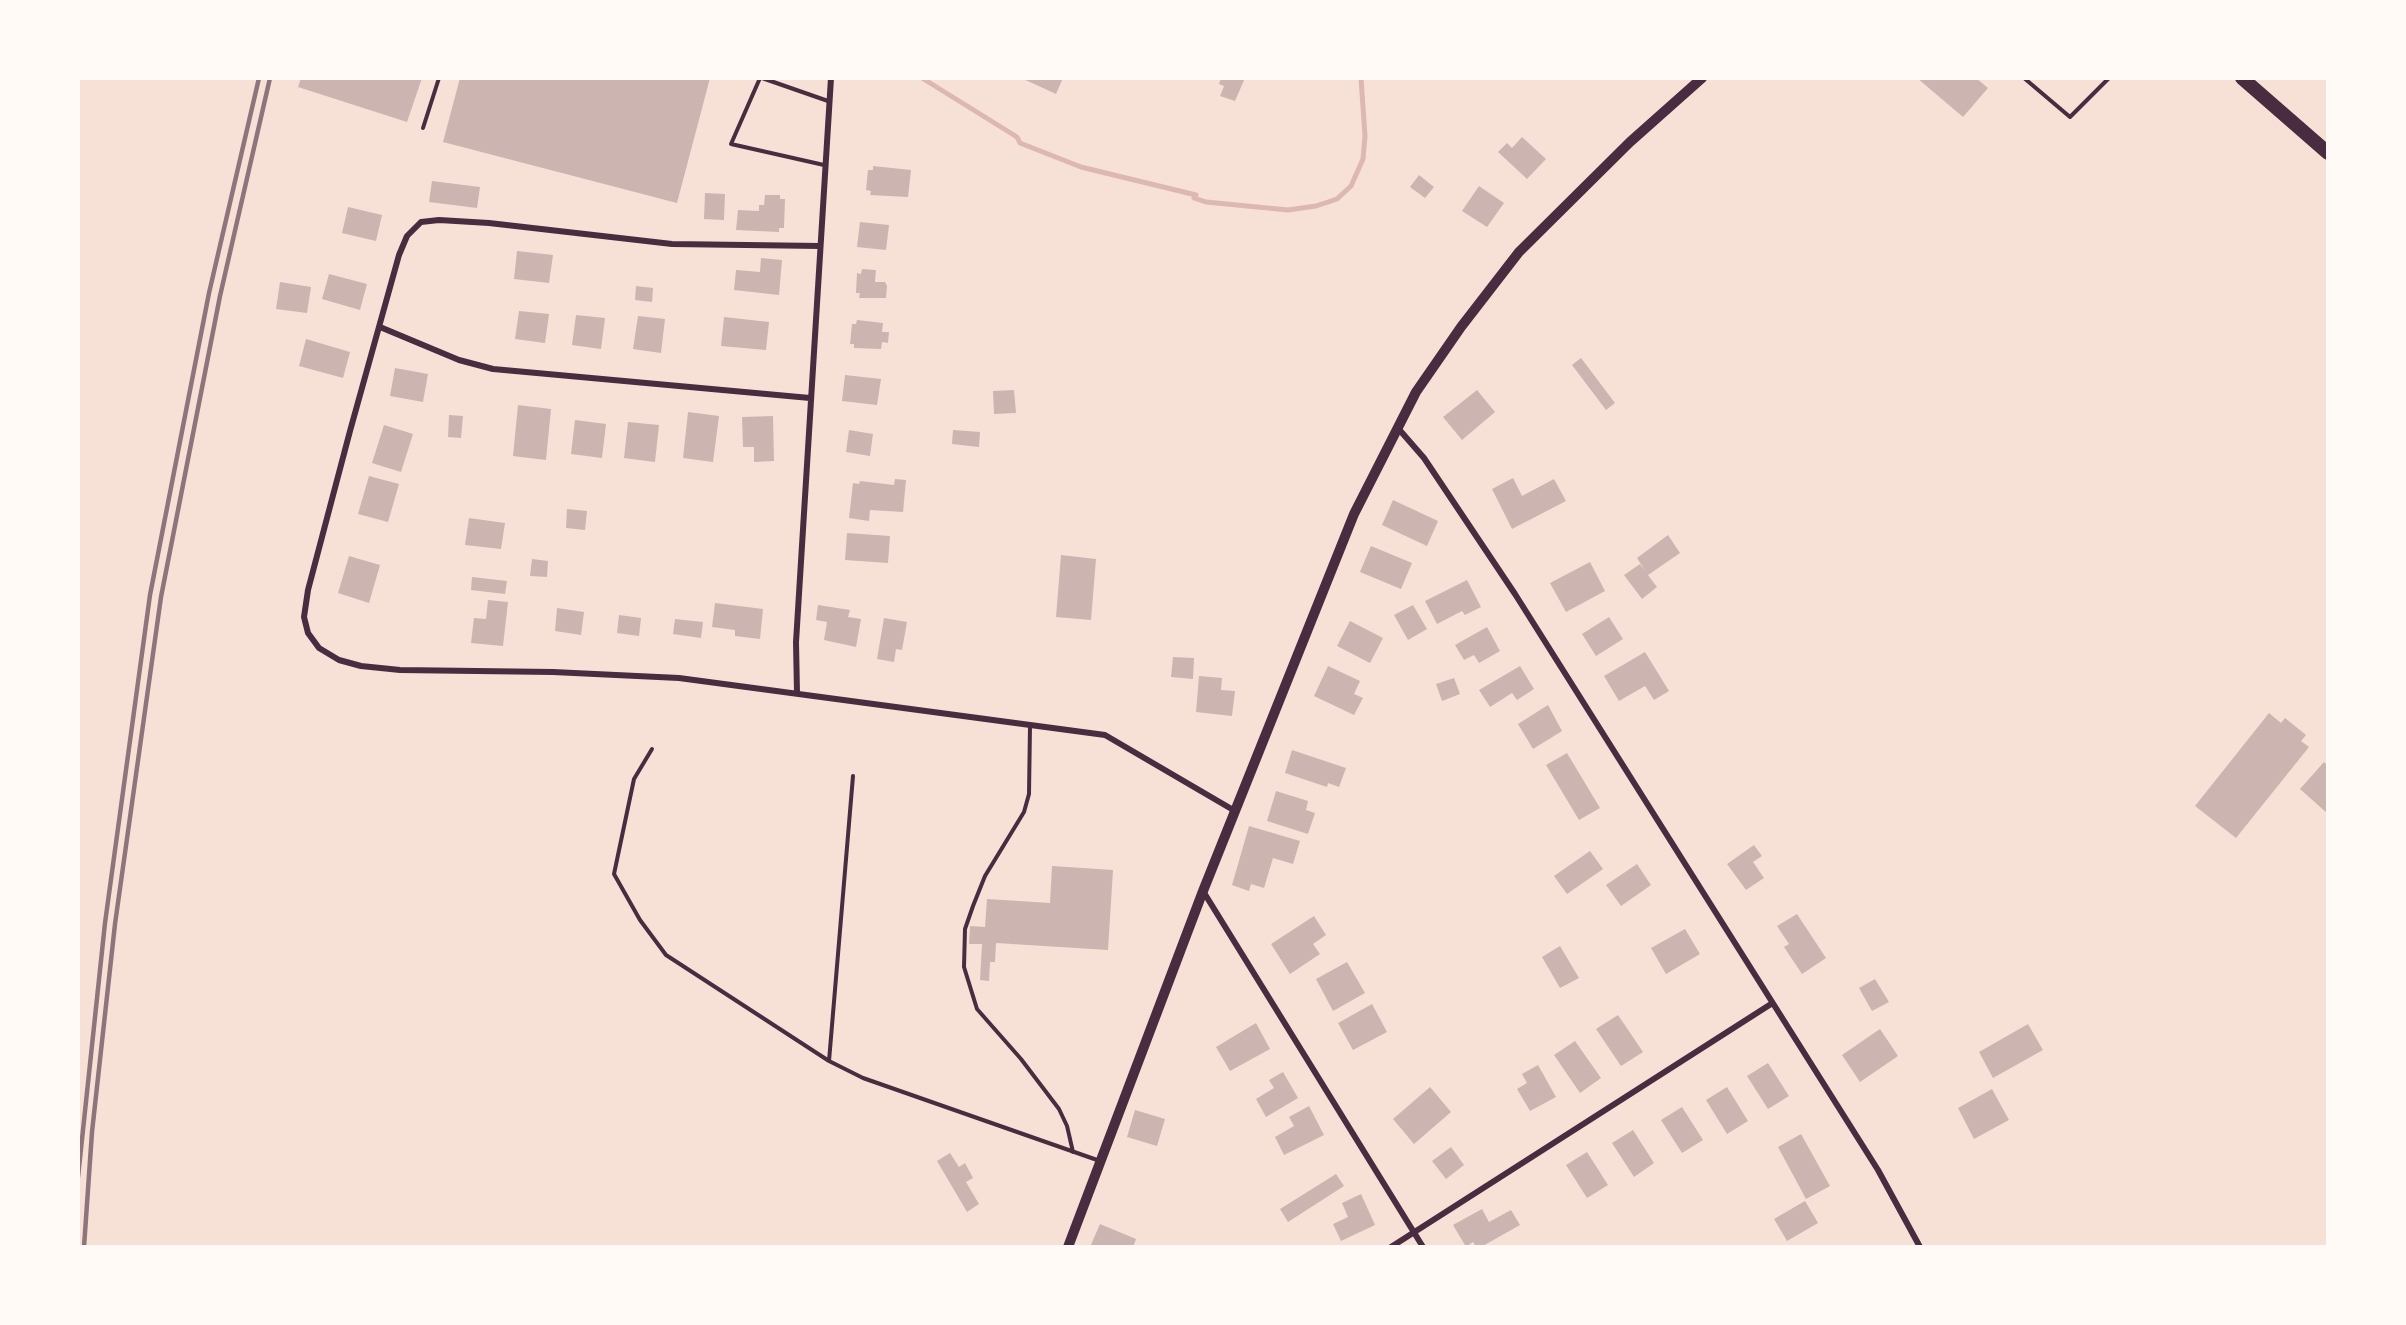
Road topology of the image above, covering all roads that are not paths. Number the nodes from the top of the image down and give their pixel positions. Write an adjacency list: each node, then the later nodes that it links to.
1 (439, 78): 9 (lane)
2 (761, 78): 8 (lane); 11 (lane)
3 (831, 78): 8 (street)
4 (1702, 78): 15 (street)
5 (2024, 78): 7 (lane)
6 (2242, 78): 10 (highway)
7 (2107, 79)
8 (828, 101): 11 (street)
9 (423, 128)
10 (2328, 153)
11 (824, 165): 12 (street)
12 (820, 246): 13 (street); 14 (street)
13 (380, 327): 14 (street); 16 (street)
14 (810, 398): 16 (street)
15 (1397, 427): 20 (street); 22 (street)
16 (797, 693): 17 (street)
17 (1030, 726): 20 (street); 24 (lane)
18 (652, 749): 23 (lane)
19 (853, 776): 23 (lane)
20 (1235, 811): 21 (street)
21 (1203, 891): 25 (street); 26 (street)
22 (1771, 1004): 26 (street); 30 (street)
23 (830, 1061): 24 (lane)
24 (1073, 1153): 25 (lane)
25 (1100, 1162): 27 (street)
26 (1414, 1232): 28 (street); 29 (street)
27 (1068, 1247)
28 (1391, 1247)
29 (1423, 1247)
30 (1920, 1247)

